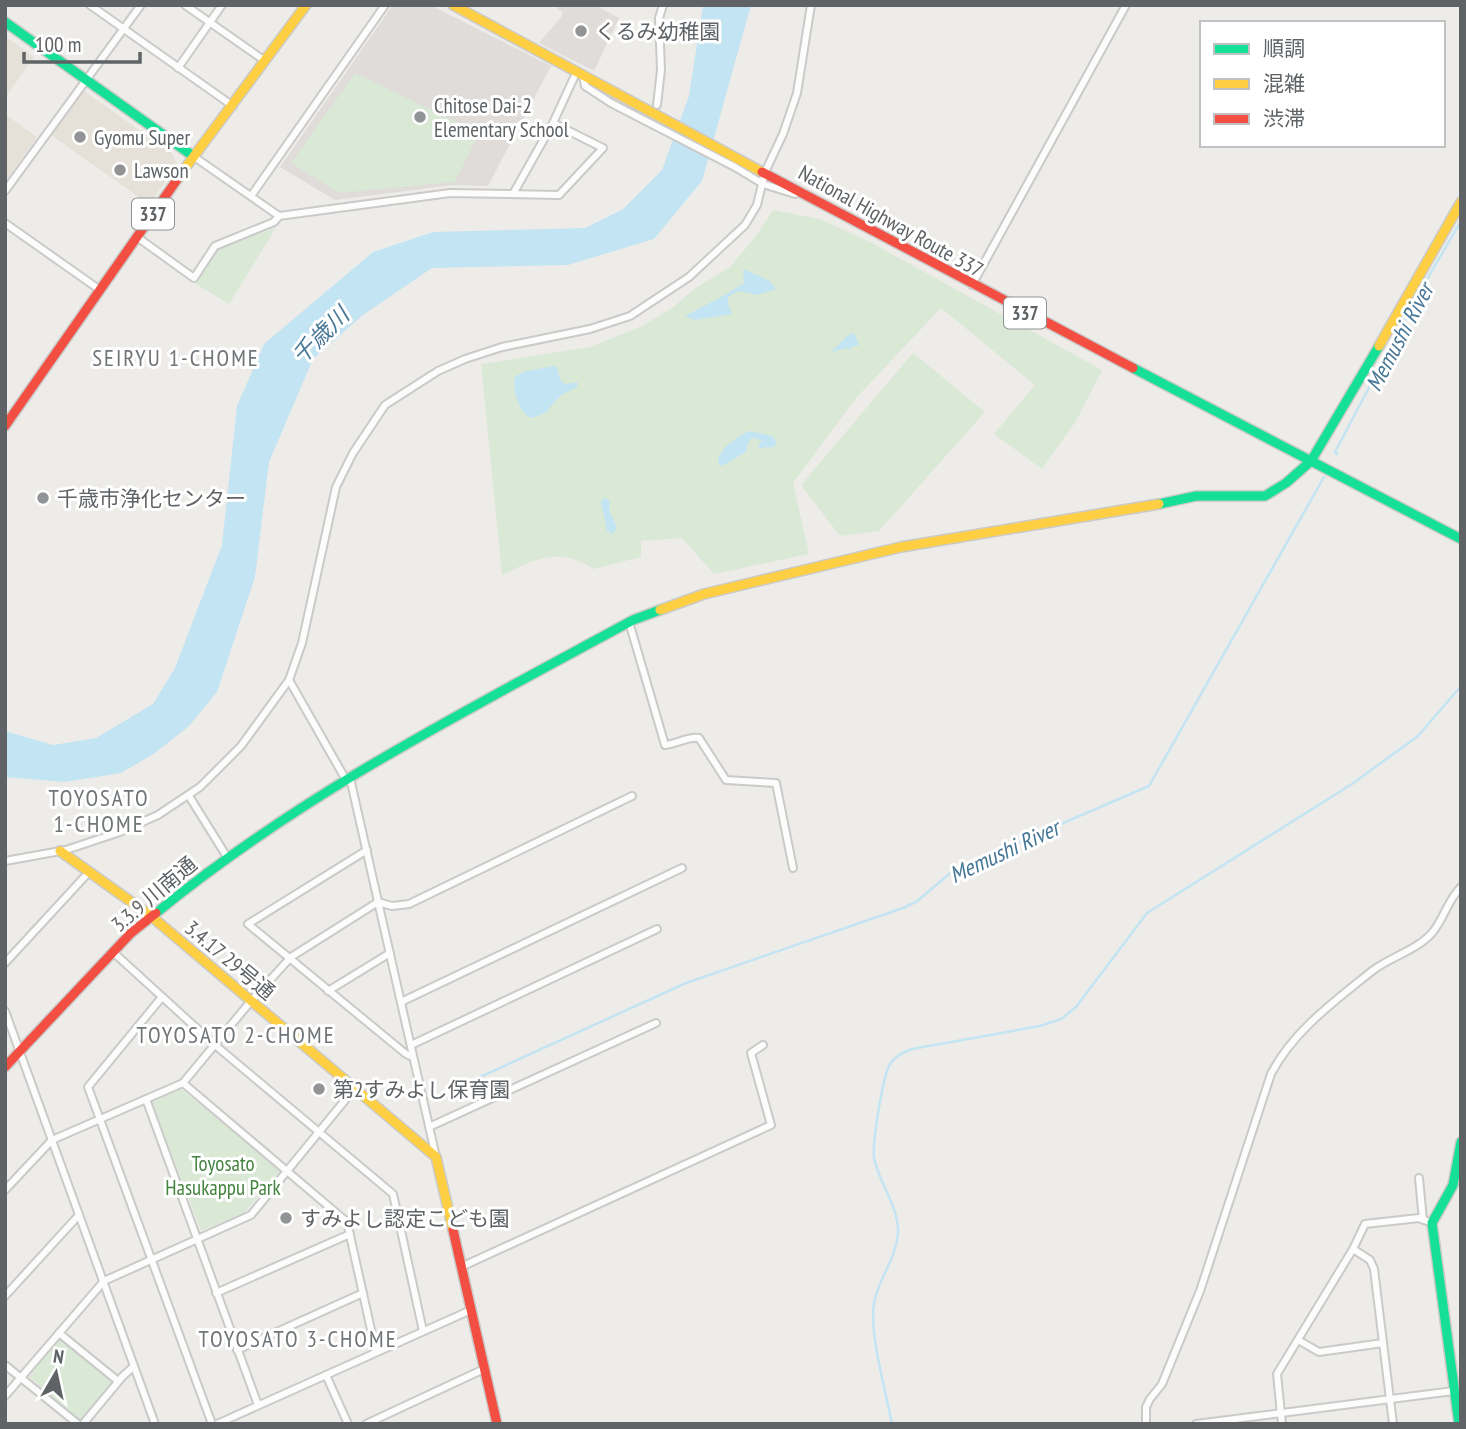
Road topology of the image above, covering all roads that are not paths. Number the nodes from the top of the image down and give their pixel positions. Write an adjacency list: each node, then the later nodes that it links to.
1 (90, 5): 13 (street)
2 (141, 5): 13 (street)
3 (186, 5): 12 (street)
4 (222, 5): 12 (street)
5 (306, 5): 14 (main road, 337)
6 (385, 5): 27 (street)
7 (453, 5): 16 (main road, National Highway Route 337 / 337)
8 (663, 5): 18 (street)
9 (811, 5): 23 (street)
10 (1126, 5): 33 (street)
11 (5, 22): 17 (main road)
12 (210, 22): 14 (street); 15 (street)
13 (124, 30): 15 (street); 17 (street)
14 (265, 61): 19 (main road, 337)
15 (178, 68): 19 (street)
16 (580, 74): 20 (street); 22 (main road, National Highway Route 337 / 337)
17 (85, 80): 21 (main road); 25 (street)
18 (657, 105)
19 (233, 106): 21 (main road, 337)
20 (553, 123): 26 (street); 26 (street)
21 (193, 156): 27 (street); 32 (main road, 337)
22 (739, 164): 23 (main road, National Highway Route 337 / 337); 24 (street)
23 (765, 172): 24 (street); 28 (main road, National Highway Route 337 / 337)
24 (763, 184): 28 (street); 39 (street)
25 (5, 191)
26 (513, 194): 30 (street)
27 (251, 196): 30 (street)
28 (817, 200): 33 (main road, National Highway Route 337 / 337)
29 (1461, 201): 36 (main road)
30 (279, 216): 32 (street)
31 (5, 223): 34 (street)
32 (137, 237): 34 (main road, 337)
33 (972, 285): 36 (main road, National Highway Route 337 / 337)
34 (100, 290): 35 (main road, 337)
35 (7, 421)
36 (1311, 461): 37 (main road, National Highway Route 337); 38 (main road, 3.3.9 川南通)
37 (1461, 538)
38 (629, 622): 40 (main road, 3.3.9 川南通); 47 (street)
39 (289, 680): 40 (street); 41 (street)
40 (348, 779): 43 (street); 45 (main road, 3.3.9 川南通)
41 (189, 796): 44 (street); 45 (street)
42 (632, 796): 51 (street)
43 (367, 850): 51 (street); 56 (street)
44 (60, 851): 46 (street); 49 (main road, 3.4.17 29号通)
45 (227, 857): 52 (main road, 3.3.9 川南通)
46 (5, 861)
47 (793, 868)
48 (682, 869): 61 (street)
49 (89, 872): 52 (main road, 3.4.17 29号通); 57 (street)
50 (1461, 887): 119 (street)
51 (378, 902): 55 (street); 56 (street)
52 (151, 916): 54 (main road, 3.3.9 川南通); 60 (main road, 3.4.17 29号通)
53 (657, 929): 65 (street)
54 (113, 952): 59 (street); 67 (main road, 3.3.9 川南通)
55 (390, 953): 58 (street); 61 (street)
56 (289, 959): 58 (street); 60 (street)
57 (5, 962)
58 (328, 990): 68 (street)
59 (162, 998): 64 (street); 73 (street)
60 (251, 1001): 64 (street); 71 (main road, 3.4.17 29号通)
61 (401, 1002): 65 (street)
62 (5, 1011): 67 (street)
63 (656, 1023): 74 (street)
64 (215, 1045): 70 (street); 75 (street)
65 (411, 1045): 68 (street)
66 (762, 1045): 89 (street)
67 (20, 1051): 69 (main road, 3.3.9 川南通); 76 (street)
68 (414, 1056): 74 (street)
69 (5, 1067)
70 (183, 1083): 72 (street); 79 (street)
71 (355, 1088): 75 (street); 78 (main road, 3.4.17 29号通)
72 (146, 1099): 73 (street); 86 (street)
73 (100, 1119): 76 (street); 88 (street)
74 (429, 1126): 78 (street)
75 (319, 1132): 79 (street); 95 (street)
76 (52, 1140): 82 (street); 83 (street)
77 (1461, 1142): 81 (main road)
78 (436, 1157): 89 (main road)
79 (288, 1170): 85 (street); 86 (street)
80 (1419, 1178): 84 (street)
81 (1457, 1181): 84 (main road)
82 (5, 1190)
83 (79, 1214): 90 (street); 93 (street)
84 (1428, 1222): 87 (street); 107 (main road)
85 (350, 1234): 91 (street); 92 (street)
86 (197, 1239): 88 (street); 91 (street)
87 (1353, 1249): 97 (street); 98 (street)
88 (151, 1260): 90 (street); 115 (street)
89 (461, 1267): 94 (main road)
90 (103, 1281): 96 (street); 102 (street)
91 (216, 1293): 99 (street)
92 (363, 1293): 99 (street); 100 (street)
93 (5, 1296)
94 (471, 1310): 95 (street); 103 (main road)
95 (423, 1331): 100 (street)
96 (58, 1333): 105 (street); 106 (street)
97 (1298, 1340): 98 (street); 111 (street)
98 (1383, 1343): 109 (street)
99 (237, 1350): 110 (street)
100 (376, 1352): 104 (street)
101 (5, 1365): 105 (street)
102 (134, 1366): 106 (street); 114 (street)
103 (484, 1369): 117 (street); 118 (main road)
104 (326, 1375): 110 (street); 116 (street)
105 (20, 1377): 108 (street); 112 (street)
106 (118, 1381): 113 (street)
107 (1458, 1391): 109 (street); 123 (main road)
108 (5, 1396)
109 (1390, 1399): 111 (street); 122 (street)
110 (258, 1405): 115 (street)
111 (1280, 1413): 120 (street); 121 (street)
112 (78, 1424)
113 (83, 1424)
114 (155, 1424)
115 (214, 1424)
116 (348, 1424)
117 (366, 1424)
118 (497, 1424)
119 (1146, 1424)
120 (1196, 1424)
121 (1282, 1424)
122 (1393, 1424)
123 (1459, 1424)

